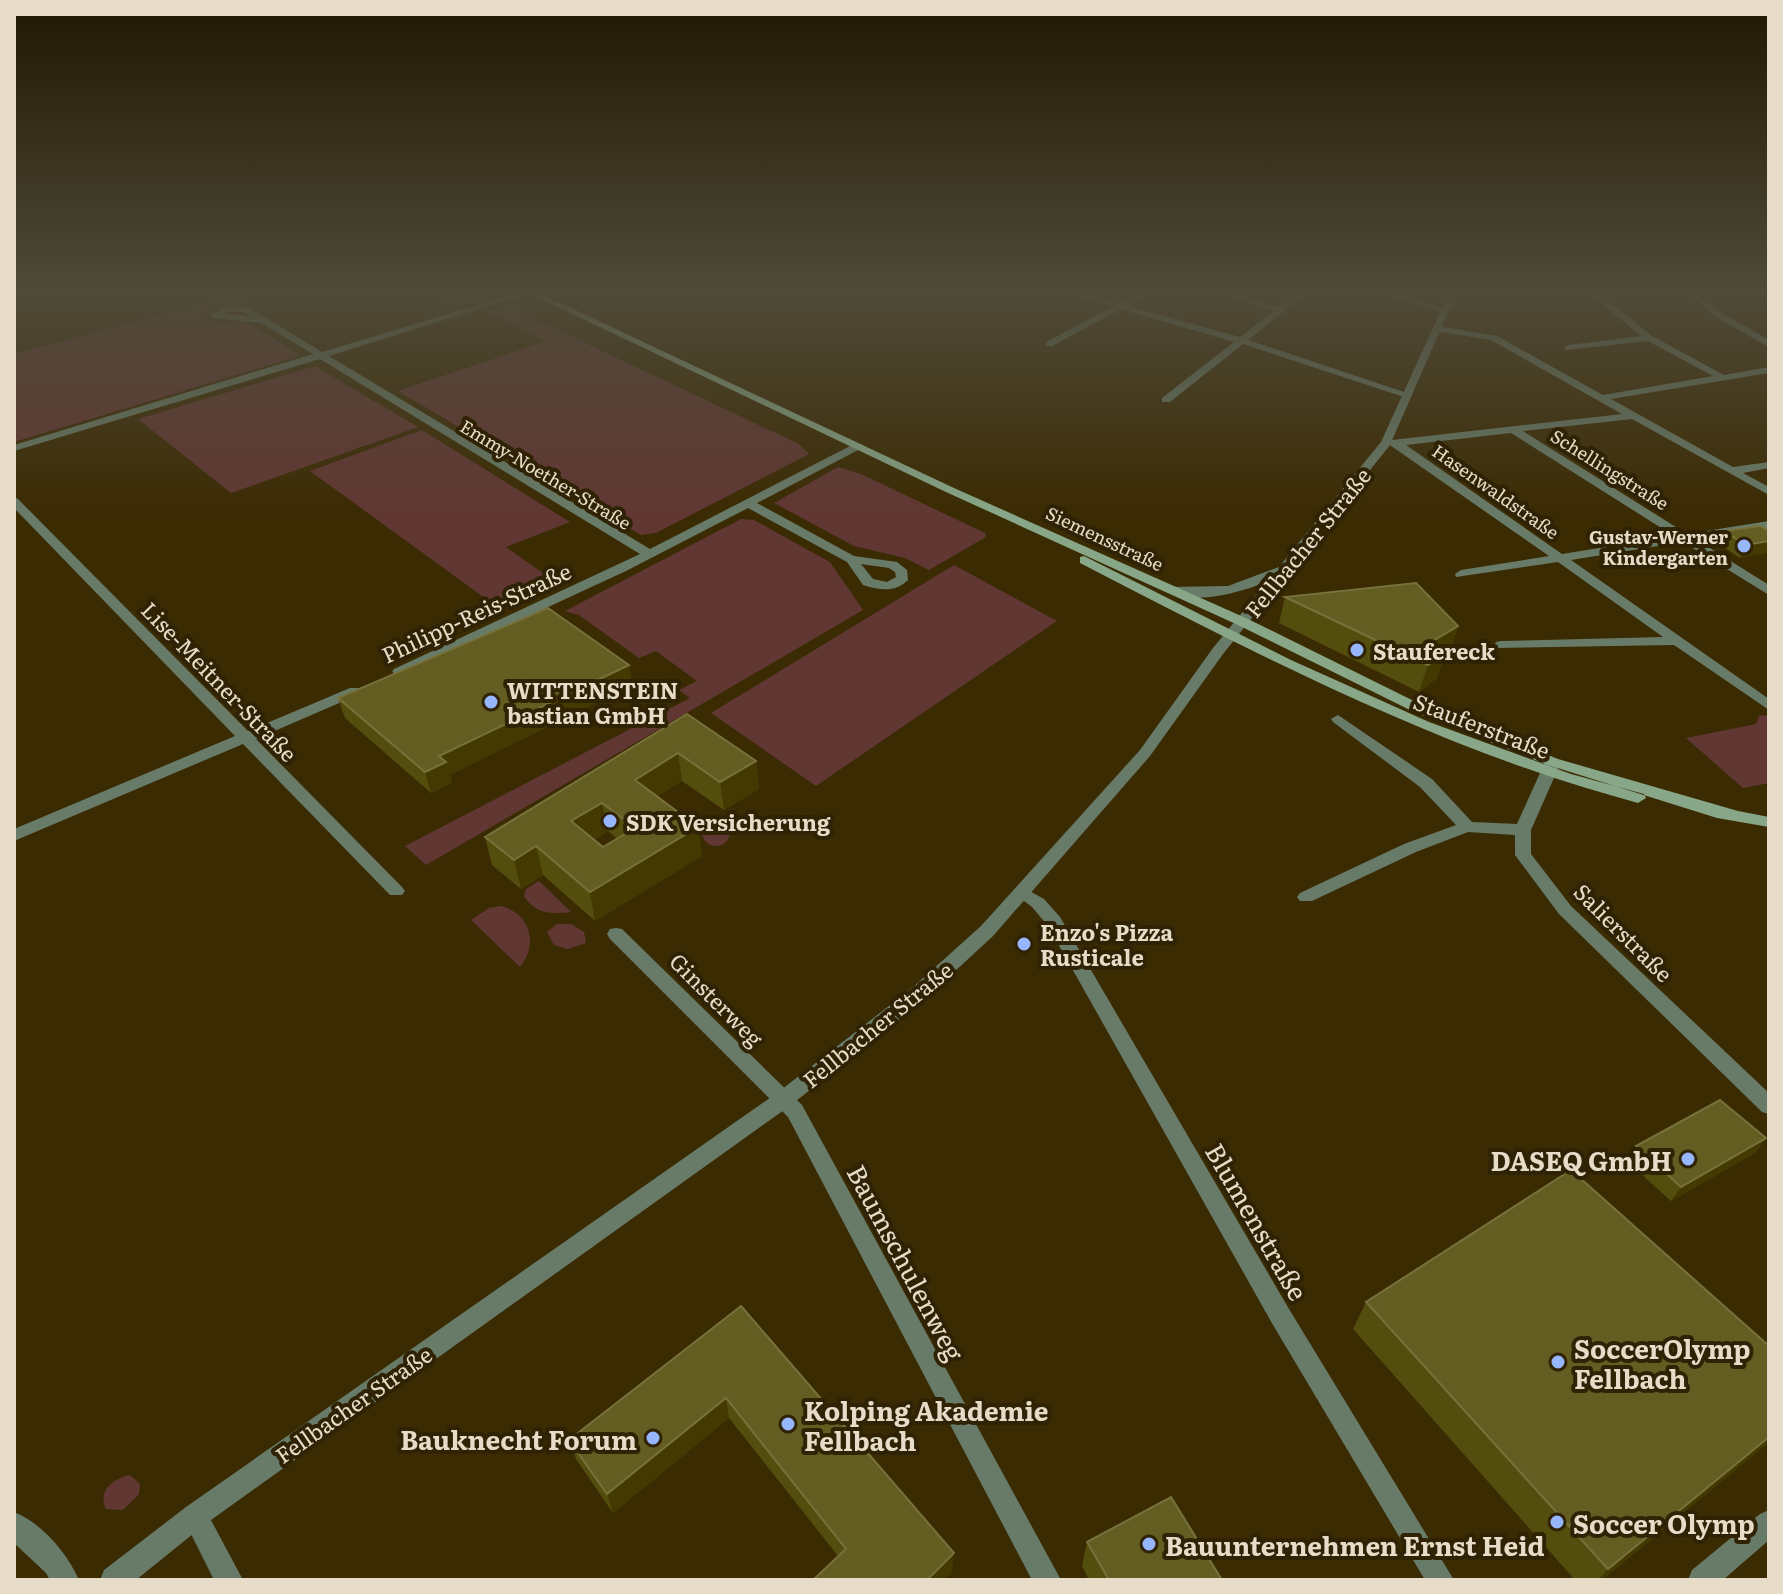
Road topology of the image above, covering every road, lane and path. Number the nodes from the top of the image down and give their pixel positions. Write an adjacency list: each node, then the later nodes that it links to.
1 (291, 364): 18 (street)
2 (333, 364): 27 (street, Emmy-Noether-Straße)
3 (684, 364): 17 (main road, Siemensstraße)
4 (1212, 364): 13 (street)
5 (1314, 364): 11 (street)
6 (1421, 364): 11 (street, Fellbacher Straße)
7 (1541, 364): 12 (street)
8 (1698, 364): 10 (street)
9 (1769, 370): 10 (street)
10 (1723, 378): 12 (street)
11 (1408, 395): 16 (street, Fellbacher Straße)
12 (1602, 398): 14 (street)
13 (1166, 400)
14 (1633, 416): 15 (street); 20 (street)
15 (1512, 429): 16 (street); 26 (street, Schellingstraße)
16 (1392, 443): 28 (street, Hasenwaldstraße); 30 (street, Fellbacher Straße)
17 (858, 446): 21 (main road, Siemensstraße); 24 (street, Philipp-Reis-Straße)
18 (14, 448)
19 (1769, 465): 20 (street)
20 (1732, 471): 22 (street)
21 (950, 490): 32 (main road, Siemensstraße); 35 (main road, Siemensstraße)
22 (1769, 492)
23 (14, 501): 42 (street, Lise-Meitner-Straße)
24 (748, 503): 27 (street, Philipp-Reis-Straße); 29 (street)
25 (1769, 525): 26 (street)
26 (1685, 538): 28 (street); 33 (street, Schellingstraße)
27 (650, 554): 38 (street, Philipp-Reis-Straße)
28 (1558, 557): 31 (street); 36 (street, Hasenwaldstraße)
29 (851, 559)
30 (1283, 569): 32 (street); 34 (street, Fellbacher Straße)
31 (1461, 574)
32 (1175, 590): 34 (main road, Siemensstraße)
33 (1769, 591)
34 (1243, 622): 35 (street, Fellbacher Straße); 43 (main road, Stauferstraße)
35 (1231, 634): 43 (main road, Stauferstraße); 49 (street, Fellbacher Straße)
36 (1674, 641): 37 (street); 40 (street, Hasenwaldstraße)
37 (1501, 645)
38 (391, 676)
39 (376, 682): 42 (street, Philipp-Reis-Straße)
40 (1769, 706)
41 (1338, 719): 45 (street)
42 (244, 739): 47 (street, Philipp-Reis-Straße); 48 (street, Lise-Meitner-Straße)
43 (1550, 767): 44 (main road, Stauferstraße); 46 (street)
44 (1769, 822)
45 (1467, 827): 46 (street); 50 (street)
46 (1523, 830): 53 (street, Salierstraße)
47 (14, 835)
48 (396, 891)
49 (1024, 894): 52 (street, Fellbacher Straße); 61 (street, Blumenstraße)
50 (1306, 897)
51 (616, 934): 52 (street, Ginsterweg)
52 (784, 1099): 54 (street, Fellbacher Straße); 60 (street, Baumschulenweg)
53 (1769, 1106)
54 (195, 1516): 58 (street, Fellbacher Straße); 59 (street)
55 (1769, 1523): 62 (street)
56 (14, 1525): 57 (street)
57 (65, 1580)
58 (114, 1580)
59 (229, 1580)
60 (1047, 1580)
61 (1440, 1580)
62 (1702, 1580)

